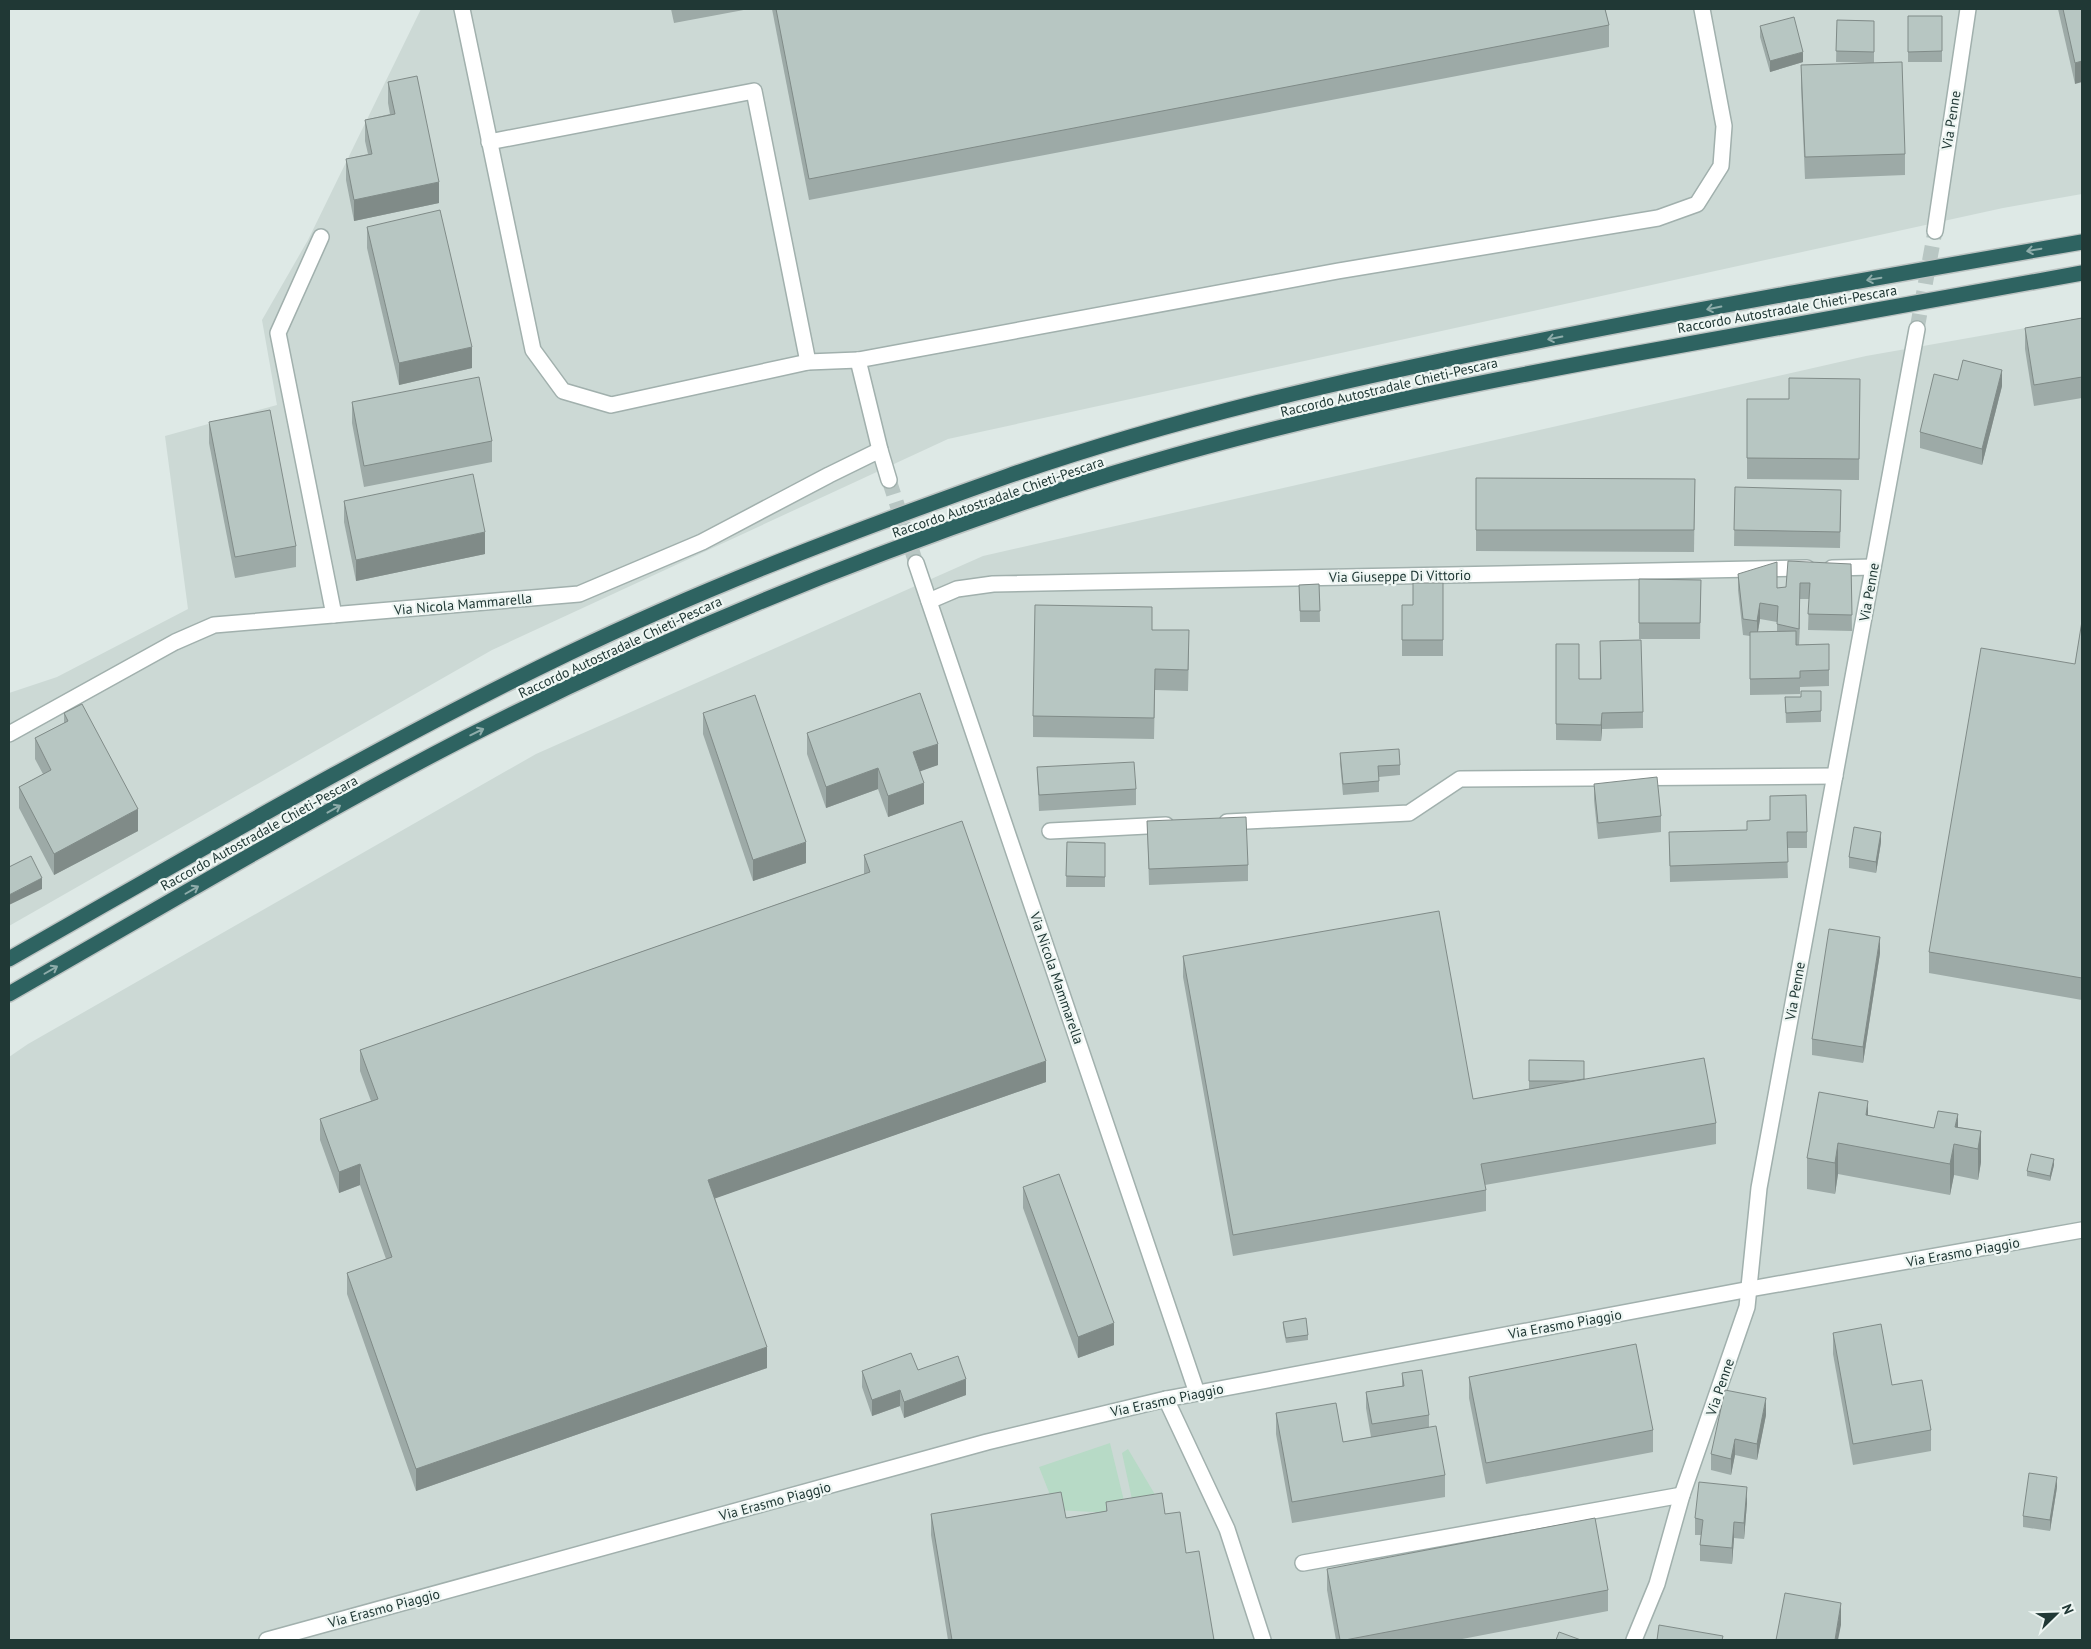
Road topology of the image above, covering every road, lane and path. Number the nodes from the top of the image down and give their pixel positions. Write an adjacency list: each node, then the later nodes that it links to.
1 (462, 9): 4 (street)
2 (1702, 9): 10 (street)
3 (1968, 9): 5 (street, Via Penne)
4 (489, 142): 11 (street); 11 (street)
5 (1935, 231)
6 (321, 237): 17 (street)
7 (2082, 242): 23 (highway, Raccordo Autostradale Chieti-Pescara, one-way to 23)
8 (2082, 272): 24 (highway, Raccordo Autostradale Chieti-Pescara, one-way to 8)
9 (1918, 329): 15 (street, Via Penne)
10 (858, 360): 11 (street); 12 (street)
11 (808, 362)
12 (880, 450): 13 (street); 17 (street, Via Nicola Mammarella)
13 (889, 480)
14 (916, 564): 16 (street, Via Nicola Mammarella)
15 (1873, 567): 16 (street, Via Giuseppe Di Vittorio); 19 (street, Via Penne)
16 (929, 601): 27 (street, Via Nicola Mammarella)
17 (334, 615): 18 (street, Via Nicola Mammarella)
18 (9, 734)
19 (1835, 776): 20 (street); 26 (street, Via Penne)
20 (1210, 823)
21 (1180, 825): 22 (street)
22 (1050, 831)
23 (9, 960)
24 (9, 994)
25 (2082, 1230): 26 (street, Via Erasmo Piaggio)
26 (1750, 1289): 27 (street, Via Erasmo Piaggio); 29 (street, Via Penne)
27 (1197, 1392): 28 (street, Via Erasmo Piaggio)
28 (1166, 1399): 31 (street, Via Erasmo Piaggio); 32 (street)
29 (1682, 1495): 30 (street); 33 (street, Via Penne)
30 (1303, 1563)
31 (267, 1640)
32 (1264, 1640)
33 (1634, 1640)

